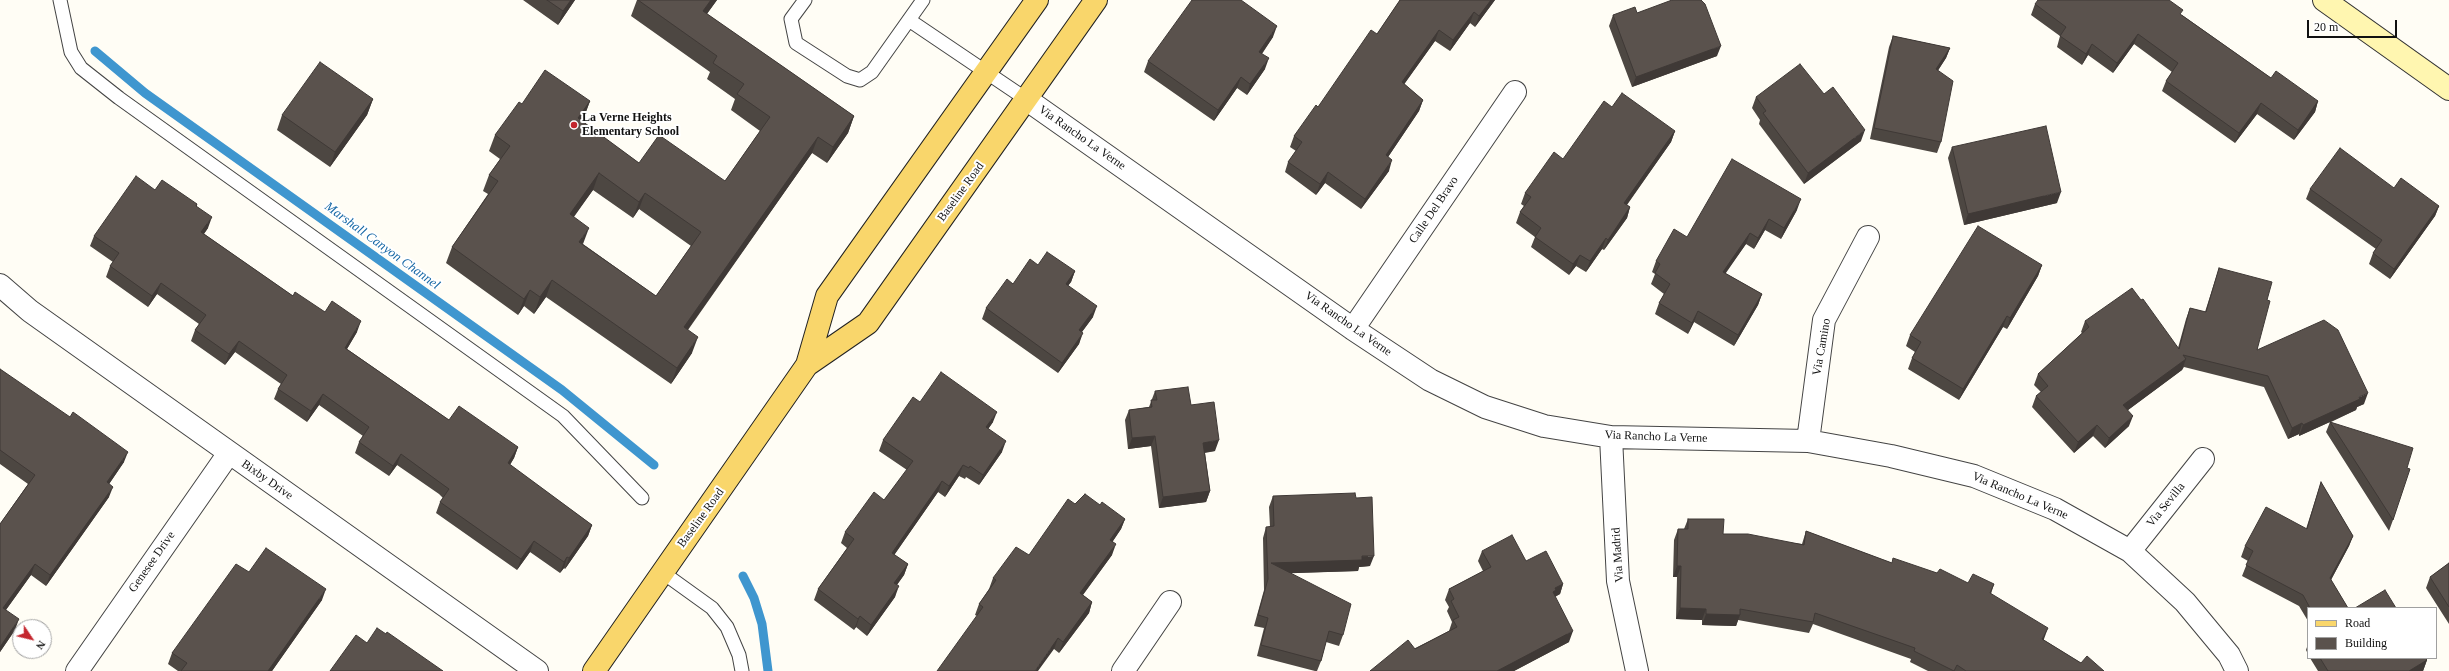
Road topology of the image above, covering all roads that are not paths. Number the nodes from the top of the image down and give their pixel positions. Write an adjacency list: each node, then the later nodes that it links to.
1 (60, 0): 20 (lane)
2 (805, 0): 7 (lane)
3 (923, 0): 7 (lane)
4 (1037, 0): 8 (main road, Baseline Road)
5 (1096, 0): 11 (main road, Baseline Road)
6 (2324, 0): 9 (main road)
7 (909, 20): 8 (lane)
8 (987, 72): 11 (lane); 15 (main road, Baseline Road)
9 (2449, 89)
10 (1515, 92): 14 (street, Calle Del Bravo)
11 (1026, 99): 14 (street, Via Rancho La Verne); 15 (main road, Baseline Road)
12 (1868, 237): 17 (street, Via Camino)
13 (0, 285): 18 (street, Bixby Drive)
14 (1353, 329): 16 (street, Via Rancho La Verne)
15 (807, 365): 22 (main road, Baseline Road)
16 (1611, 437): 17 (street, Via Rancho La Verne); 29 (street, Via Madrid)
17 (1808, 441): 21 (street, Via Rancho La Verne)
18 (229, 453): 24 (street, Genesee Drive); 25 (street, Bixby Drive)
19 (2203, 459): 21 (street, Via Sevilla)
20 (642, 498)
21 (2130, 552): 30 (street, Via Rancho La Verne)
22 (662, 572): 26 (main road, Baseline Road); 27 (lane)
23 (1170, 602): 28 (street)
24 (77, 671)
25 (537, 671)
26 (594, 671)
27 (742, 671)
28 (1123, 671)
29 (1637, 671)
30 (2237, 671)

